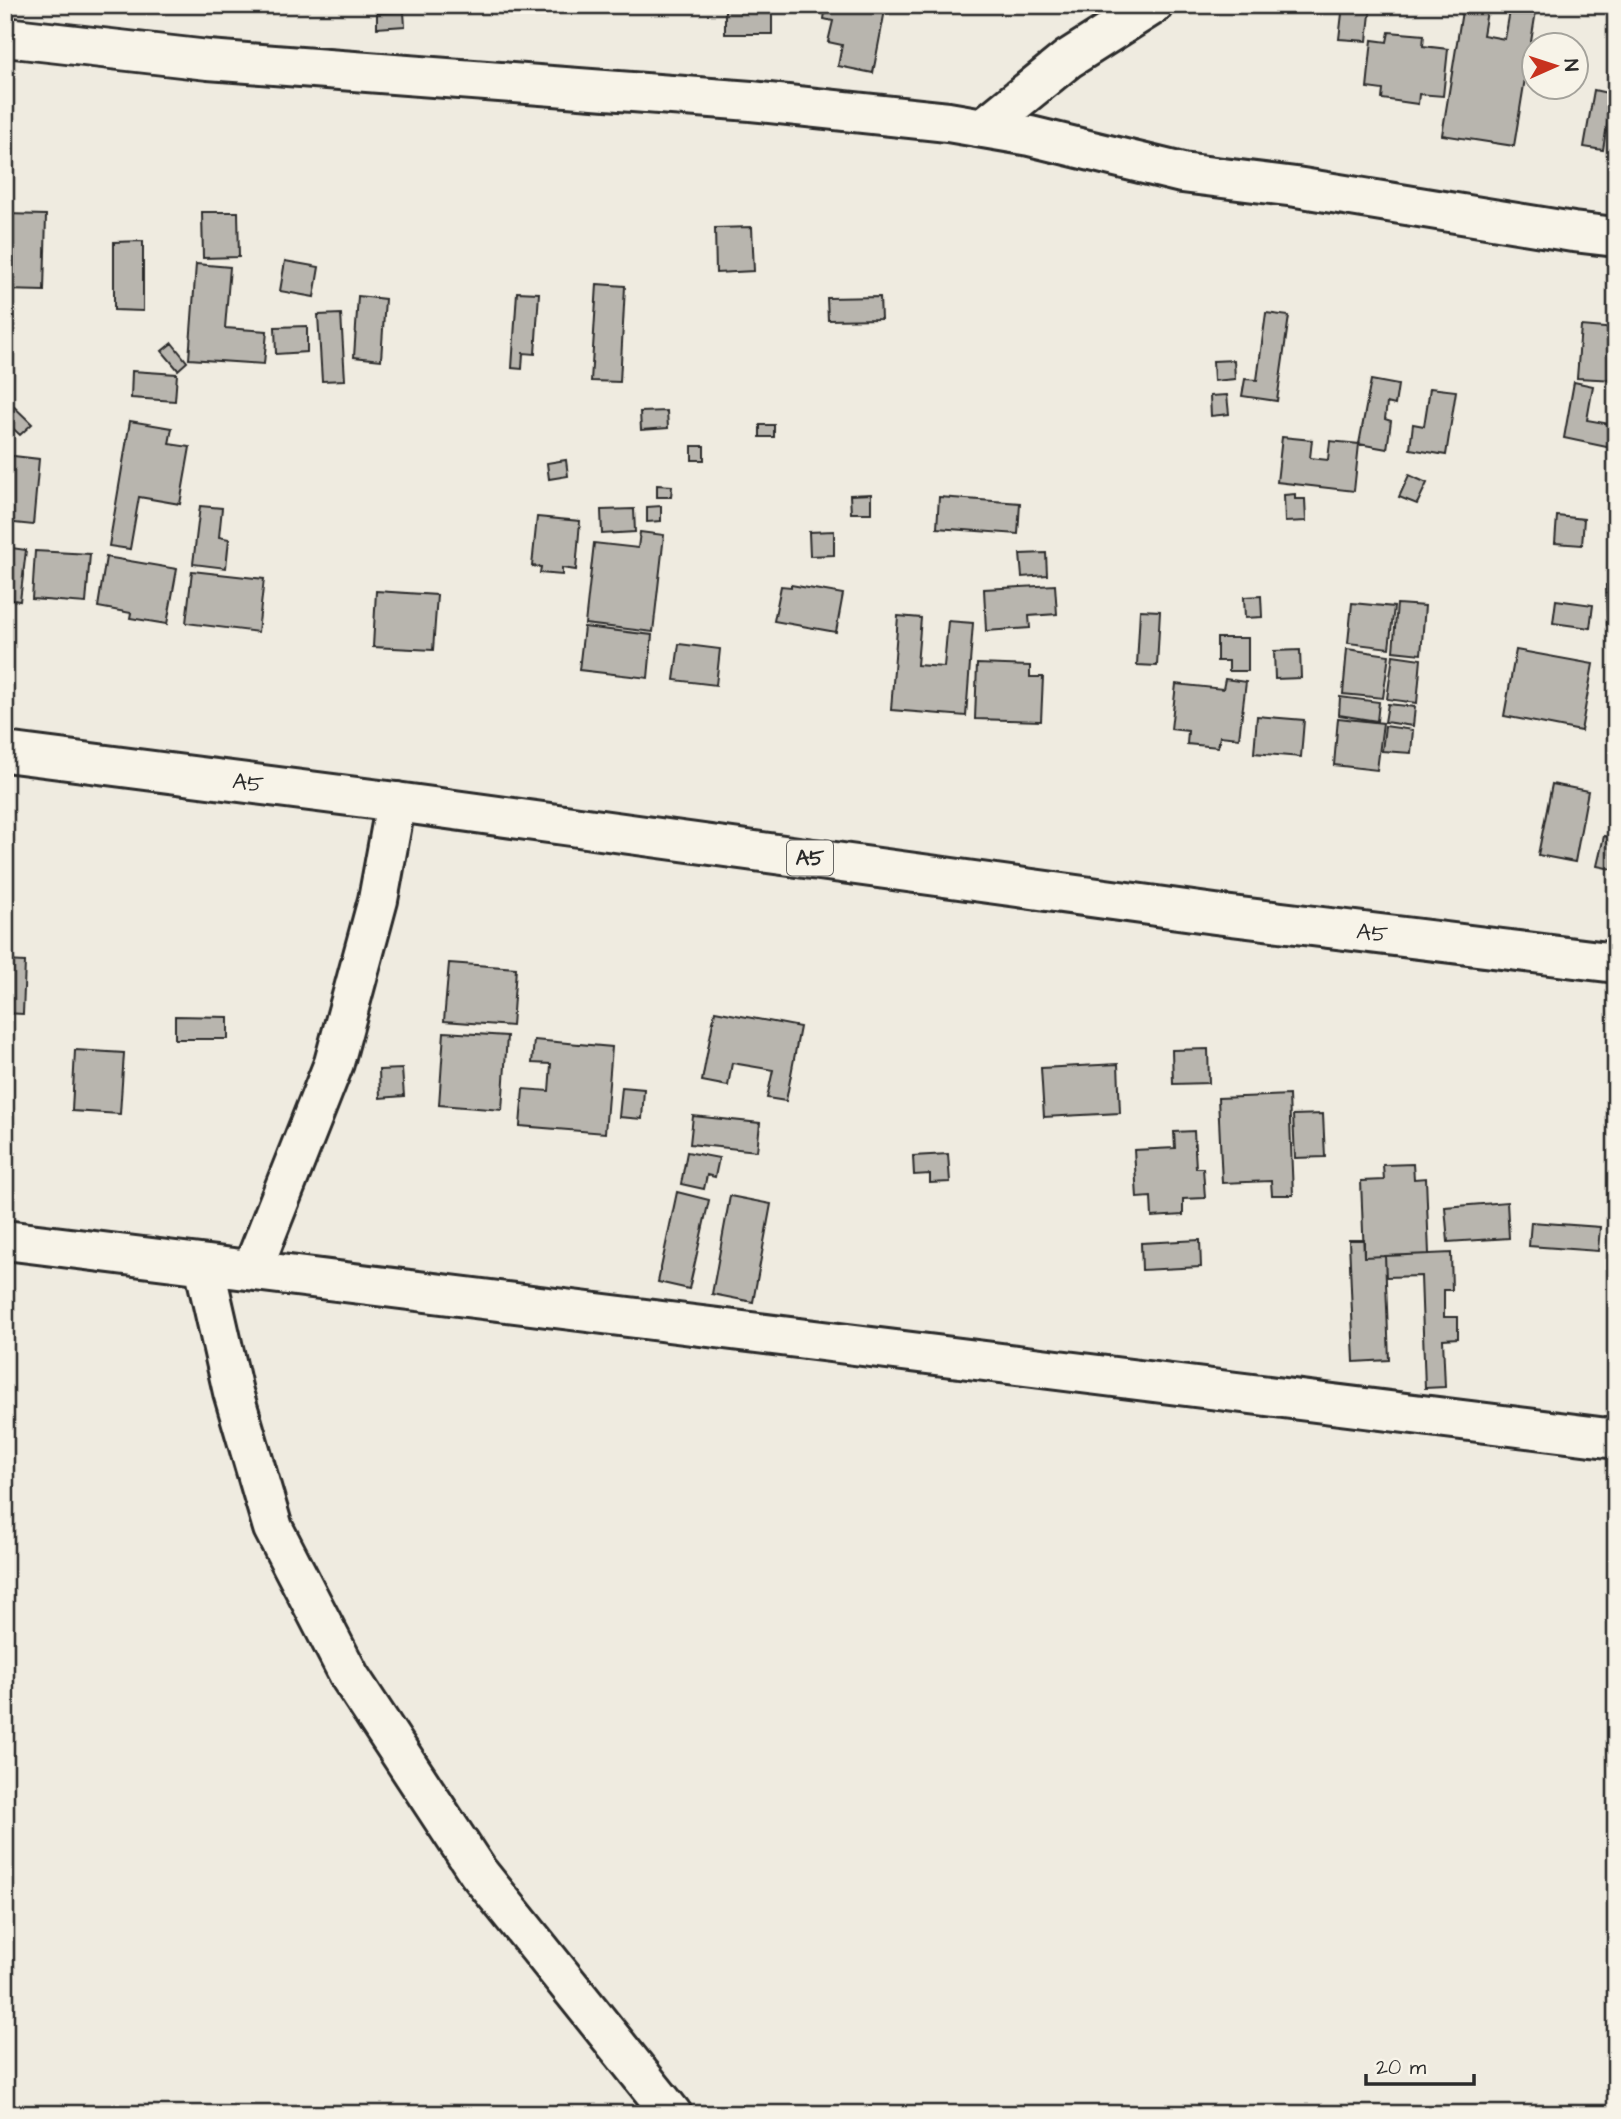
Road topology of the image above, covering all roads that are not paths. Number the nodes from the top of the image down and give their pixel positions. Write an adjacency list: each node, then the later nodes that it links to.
1 (1153, 5): 3 (main road)
2 (5, 37): 3 (main road)
3 (983, 128): 4 (main road)
4 (1616, 237)
5 (5, 752): 6 (main road, A5 / A5)
6 (396, 802): 7 (main road, A5 / A5); 10 (main road)
7 (1616, 963)
8 (5, 1240): 9 (main road)
9 (204, 1265): 10 (main road); 12 (main road)
10 (252, 1270): 11 (main road)
11 (1616, 1439)
12 (672, 2114)

